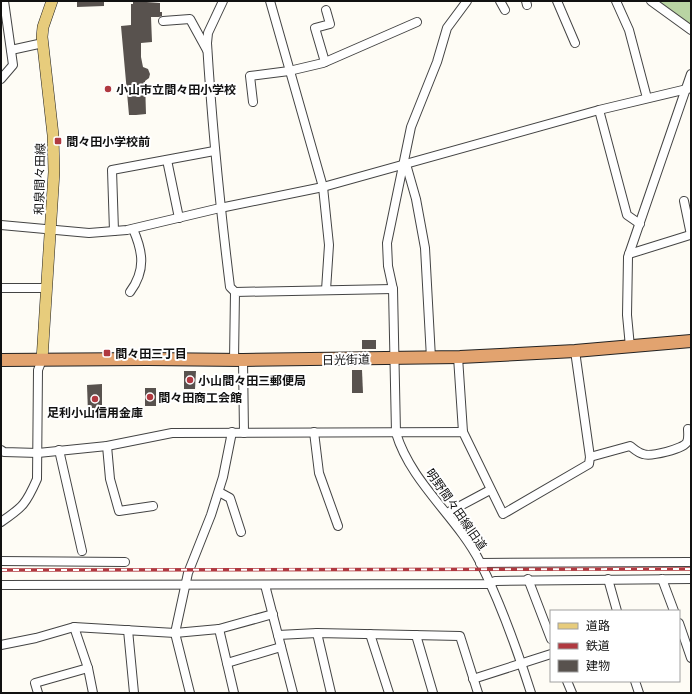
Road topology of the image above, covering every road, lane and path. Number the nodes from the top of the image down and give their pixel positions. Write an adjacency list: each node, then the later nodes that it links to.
1 (4, 1): 17 (street)
2 (52, 1): 15 (main road, 和泉間々田線)
3 (223, 1): 18 (street)
4 (270, 1): 20 (street)
5 (467, 1): 29 (street, 明野間々田線旧道)
6 (500, 1): 11 (street)
7 (557, 1): 16 (street)
8 (616, 1): 24 (street)
9 (651, 1): 14 (street)
10 (326, 10): 19 (street)
11 (505, 10)
12 (163, 21): 18 (street)
13 (417, 22): 19 (street)
14 (691, 30)
15 (43, 43): 17 (street); 37 (main road, 和泉間々田線)
16 (574, 43)
17 (11, 50): 22 (street)
18 (208, 51): 27 (street)
19 (325, 62): 20 (street)
20 (288, 71): 25 (street); 30 (street)
21 (691, 74): 23 (street)
22 (1, 79)
23 (688, 88): 24 (street); 35 (street)
24 (647, 98): 26 (street)
25 (253, 102)
26 (599, 110): 29 (street); 35 (street)
27 (214, 151): 28 (street); 32 (street)
28 (167, 160): 33 (street); 38 (street)
29 (404, 165): 30 (street); 43 (street, 明野間々田線旧道); 52 (street)
30 (323, 187): 32 (street); 44 (street)
31 (684, 201): 39 (street)
32 (220, 208): 33 (street); 46 (street)
33 (179, 218): 36 (street)
34 (1, 224): 37 (street)
35 (640, 224): 40 (street)
36 (133, 229): 38 (street); 45 (street)
37 (51, 230): 38 (street); 42 (main road, 和泉間々田線)
38 (114, 231)
39 (691, 235): 40 (street)
40 (629, 254): 48 (street)
41 (1, 288): 42 (street)
42 (46, 288): 54 (main road, 和泉間々田線)
43 (393, 289): 44 (street); 51 (street, 明野間々田線旧道)
44 (326, 290): 46 (street)
45 (130, 292)
46 (235, 292): 55 (street)
47 (691, 341): 48 (highway, 日光街道)
48 (630, 347): 49 (highway, 日光街道)
49 (575, 351): 50 (highway, 日光街道); 66 (street)
50 (458, 357): 52 (highway, 日光街道); 60 (street)
51 (394, 358): 52 (highway, 日光街道); 55 (highway, 日光街道); 61 (street, 明野間々田線旧道)
52 (431, 358)
53 (1, 360): 54 (highway, 日光街道)
54 (42, 360): 55 (highway, 日光街道); 65 (street)
55 (239, 360): 58 (street)
56 (688, 429): 66 (street)
57 (232, 432): 58 (street); 62 (street); 68 (street)
58 (244, 432): 59 (street)
59 (314, 432): 61 (street); 72 (street)
60 (463, 432): 61 (street); 67 (street)
61 (396, 433): 70 (street, 明野間々田線旧道)
62 (107, 446): 64 (street); 69 (street)
63 (1, 450): 65 (street)
64 (59, 450): 65 (street); 74 (street)
65 (38, 452): 71 (street)
66 (590, 457): 67 (street)
67 (490, 490): 70 (street)
68 (218, 492): 73 (street); 83 (street)
69 (153, 506)
70 (447, 513): 77 (street, 明野間々田線旧道)
71 (1, 522)
72 (338, 526)
73 (241, 532)
74 (82, 551)
75 (1, 561): 76 (street)
76 (125, 562)
77 (480, 562): 78 (street); 84 (street, 明野間々田線旧道)
78 (691, 562)
79 (528, 579): 82 (street); 84 (street); 99 (street)
80 (662, 579): 81 (street); 82 (street); 88 (street)
81 (691, 579)
82 (608, 580): 87 (street)
83 (186, 584): 85 (street); 86 (street); 94 (street)
84 (490, 584): 86 (street); 106 (street, 明野間々田線旧道)
85 (1, 585)
86 (265, 585): 89 (street)
87 (617, 610)
88 (674, 610)
89 (273, 614): 92 (street); 96 (street)
90 (74, 627): 93 (street); 101 (street); 107 (street)
91 (680, 628): 100 (street)
92 (219, 629): 94 (street); 105 (street)
93 (128, 630): 94 (street); 113 (street)
94 (175, 633): 114 (street)
95 (317, 633): 96 (street); 97 (street); 117 (street)
96 (278, 634): 102 (street)
97 (370, 634): 98 (street); 118 (street)
98 (416, 635): 108 (street); 119 (street)
99 (550, 636)
100 (682, 639): 104 (street)
101 (1, 645)
102 (281, 647): 105 (street); 116 (street)
103 (550, 654): 106 (street)
104 (691, 658)
105 (227, 663): 115 (street)
106 (522, 664): 108 (street); 121 (street, 明野間々田線旧道)
107 (88, 668): 111 (street); 112 (street)
108 (473, 679): 120 (street)
109 (567, 682): 122 (street)
110 (635, 682): 123 (street)
111 (38, 693)
112 (93, 693)
113 (134, 693)
114 (190, 693)
115 (234, 693)
116 (293, 693)
117 (331, 693)
118 (389, 693)
119 (433, 693)
120 (478, 693)
121 (531, 693)
122 (572, 693)
123 (639, 693)

